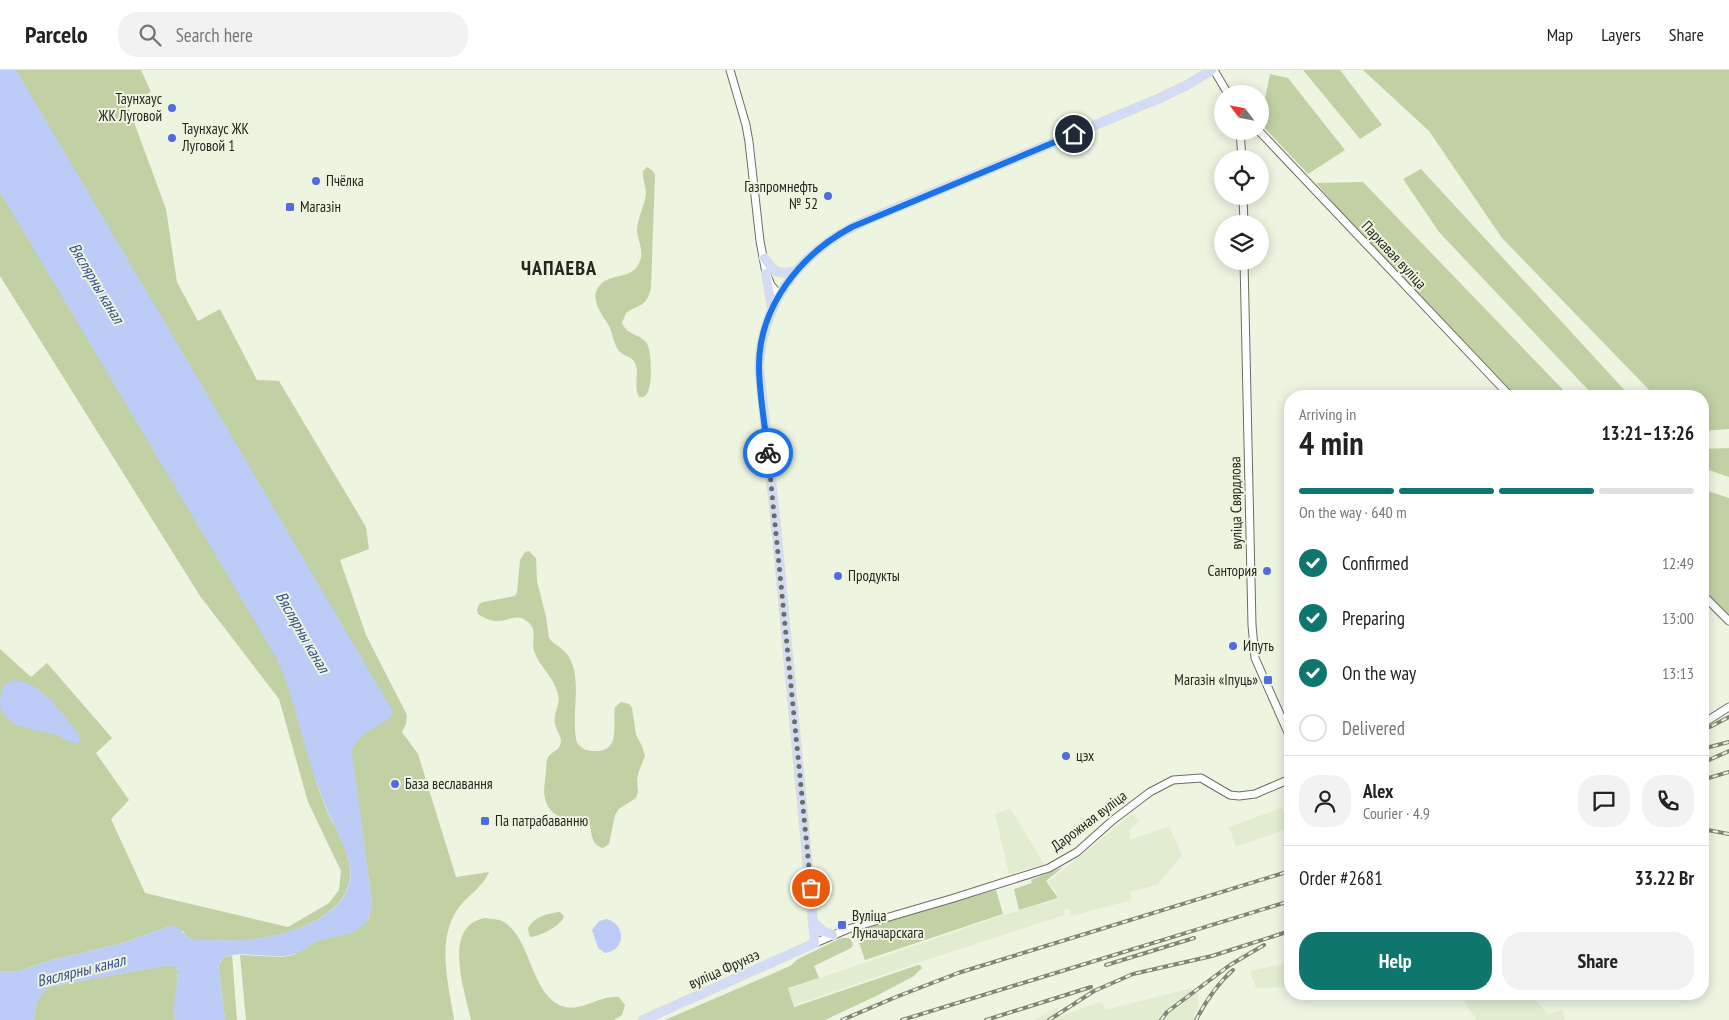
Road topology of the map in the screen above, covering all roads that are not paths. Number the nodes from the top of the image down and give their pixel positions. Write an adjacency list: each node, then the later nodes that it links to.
1 (730, 70): 5 (street)
2 (1213, 70): 3 (street); 7 (main road)
3 (1222, 85)
4 (1268, 140): 11 (street, Паркавая вуліца)
5 (764, 258): 7 (main road); 8 (street)
6 (1244, 270): 16 (street, вуліца Свярдлова)
7 (796, 271): 9 (main road)
8 (766, 274): 9 (street); 10 (main road)
9 (780, 295): 10 (main road)
10 (772, 308): 18 (main road)
11 (1504, 390)
12 (1709, 601): 13 (street)
13 (1729, 621)
14 (1729, 707): 15 (street)
15 (1709, 720)
16 (1284, 723)
17 (1284, 782): 19 (street, Дарожная вуліца)
18 (815, 924): 19 (main road); 20 (main road)
19 (833, 935): 20 (street, Дарожная вуліца)
20 (815, 943): 21 (main road, вуліца Фрунзэ)
21 (652, 1018): 22 (main road, вуліца Фрунзэ)
22 (643, 1020)

